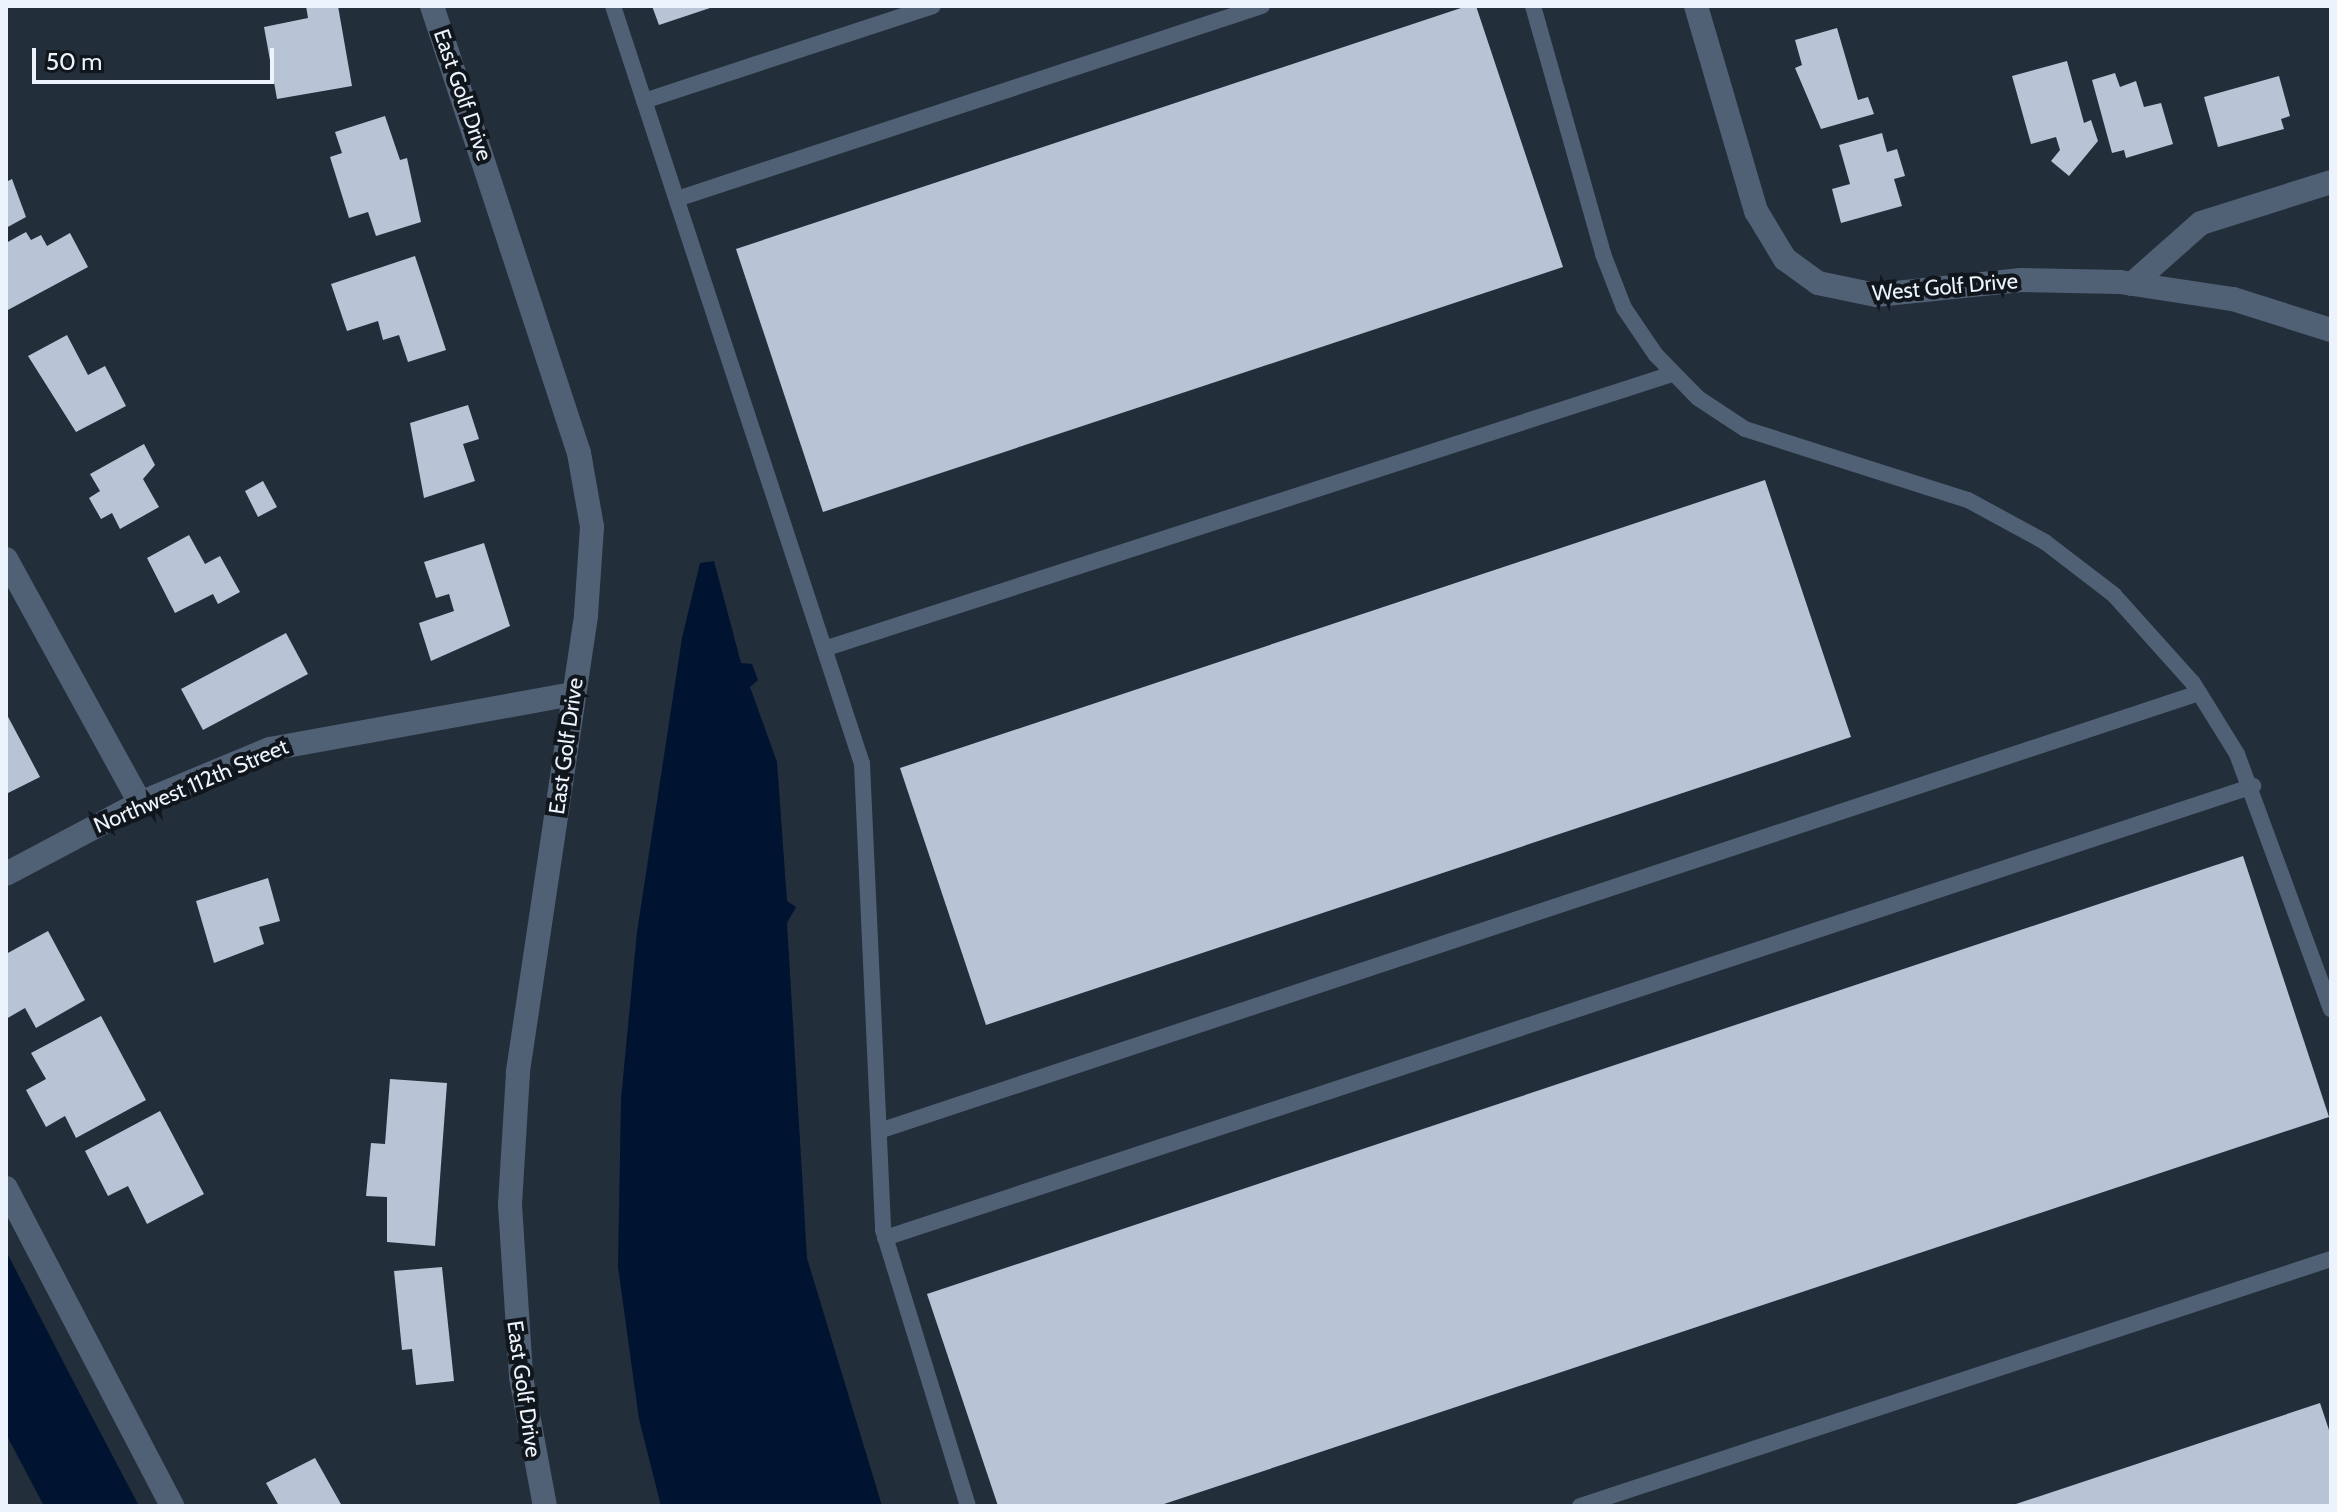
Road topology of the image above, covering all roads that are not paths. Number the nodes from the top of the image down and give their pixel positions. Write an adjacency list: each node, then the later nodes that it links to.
1 (432, 6): 16 (street, East Golf Drive)
2 (613, 6): 7 (lane)
3 (933, 6): 7 (lane)
4 (1262, 6): 9 (lane)
5 (1533, 6): 12 (lane)
6 (1696, 6): 10 (street, West Golf Drive)
7 (644, 101): 9 (lane)
8 (2331, 182): 10 (street)
9 (677, 199): 14 (lane)
10 (2132, 284): 11 (street, West Golf Drive)
11 (2331, 330)
12 (1672, 374): 14 (lane); 15 (lane)
13 (6, 559): 18 (street)
14 (827, 648): 21 (lane)
15 (2199, 693): 17 (lane); 21 (lane)
16 (574, 694): 18 (street, Northwest 112th Street); 26 (street, East Golf Drive)
17 (2253, 786): 20 (lane); 23 (lane)
18 (140, 803): 19 (street, Northwest 112th Street)
19 (6, 874)
20 (2331, 1009)
21 (879, 1131): 23 (lane)
22 (6, 1188): 25 (street)
23 (885, 1238): 27 (lane)
24 (2331, 1259): 28 (lane)
25 (172, 1506)
26 (545, 1506)
27 (968, 1506)
28 (1580, 1506)

